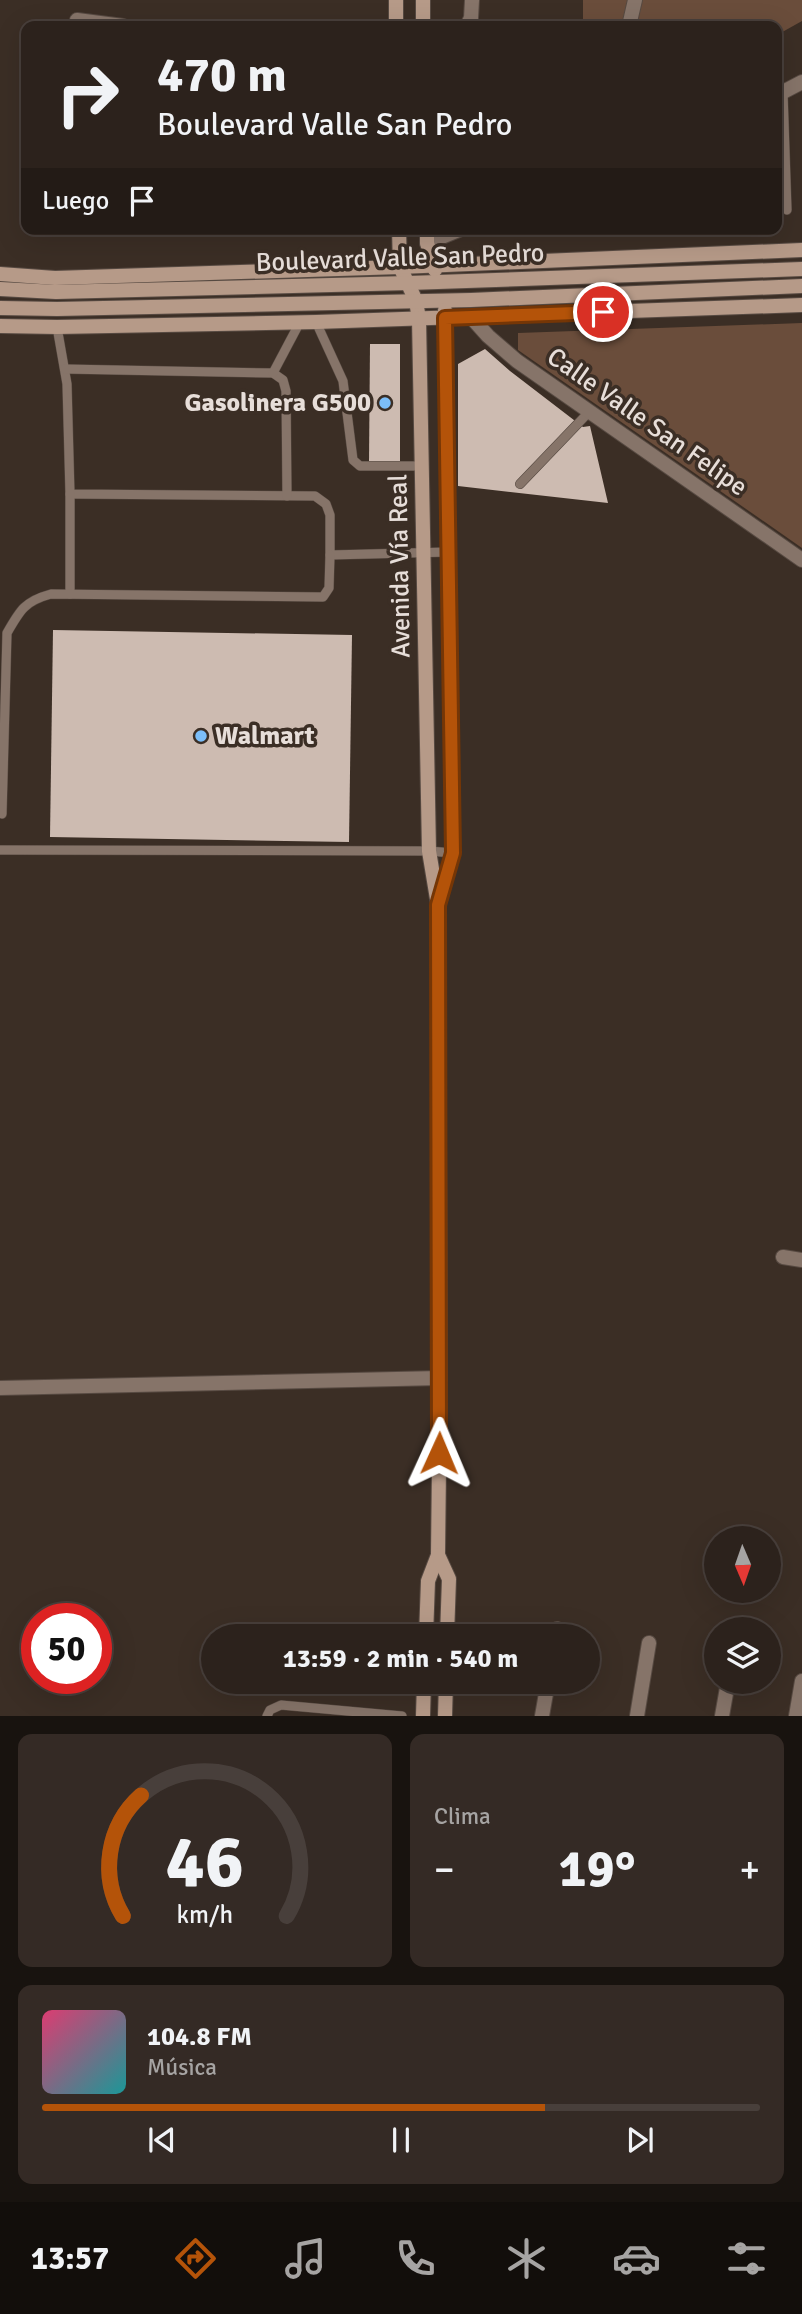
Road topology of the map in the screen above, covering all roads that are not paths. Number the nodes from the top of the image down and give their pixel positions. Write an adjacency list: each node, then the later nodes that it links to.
1 (396, 0): 7 (main road)
2 (423, 0): 8 (main road)
3 (472, 0): 9 (street)
4 (635, 0): 10 (street)
5 (77, 20): 6 (street)
6 (85, 21)
7 (396, 21)
8 (423, 21)
9 (470, 21)
10 (630, 21)
11 (802, 82): 12 (street)
12 (782, 93)
13 (782, 123): 14 (lane)
14 (788, 210)
15 (399, 235): 20 (main road, Avenida Vía Real)
16 (427, 236): 19 (main road, Avenida Vía Real)
17 (802, 250): 18 (main road, Boulevard Valle San Pedro)
18 (728, 253): 19 (main road, Boulevard Valle San Pedro); 22 (main road)
19 (433, 264): 20 (main road, Boulevard Valle San Pedro); 24 (main road, Avenida Vía Real)
20 (400, 267): 23 (main road, Boulevard Valle San Pedro); 25 (main road, Avenida Vía Real)
21 (802, 269): 22 (main road, Boulevard Valle San Pedro)
22 (729, 271): 24 (main road, Boulevard Valle San Pedro); 27 (main road)
23 (0, 274)
24 (440, 282): 25 (main road, Boulevard Valle San Pedro); 29 (main road, Avenida Vía Real)
25 (409, 284): 28 (main road, Boulevard Valle San Pedro); 30 (main road, Avenida Vía Real)
26 (802, 286): 27 (main road, Boulevard Valle San Pedro)
27 (730, 288): 29 (main road, Boulevard Valle San Pedro); 32 (main road)
28 (0, 289)
29 (444, 300): 30 (main road, Boulevard Valle San Pedro); 35 (main road, Avenida Vía Real)
30 (416, 301): 33 (main road, Boulevard Valle San Pedro); 36 (main road, Avenida Vía Real)
31 (802, 305): 32 (main road)
32 (732, 307): 34 (main road)
33 (0, 308)
34 (471, 317): 35 (main road); 43 (street, Calle Valle San Felipe)
35 (445, 318): 36 (main road); 48 (main road, Avenida Vía Real)
36 (419, 319): 38 (main road); 44 (main road, Avenida Vía Real)
37 (300, 322): 38 (main road); 40 (main road); 42 (lane)
38 (316, 322): 44 (lane)
39 (0, 326): 40 (main road)
40 (57, 327): 41 (lane)
41 (65, 369): 42 (lane); 46 (lane)
42 (273, 373): 47 (lane)
43 (589, 412): 45 (lane); 51 (street, Calle Valle San Felipe)
44 (423, 466): 49 (main road, Avenida Vía Real)
45 (520, 484)
46 (70, 494): 47 (lane); 52 (lane)
47 (286, 496): 50 (lane)
48 (448, 552): 49 (lane); 56 (main road, Avenida Vía Real)
49 (425, 554): 50 (lane); 55 (main road, Avenida Vía Real)
50 (330, 555): 52 (lane)
51 (802, 560)
52 (69, 594): 53 (lane)
53 (2, 814)
54 (0, 850): 55 (lane)
55 (429, 851): 56 (lane); 57 (main road, Avenida Vía Real)
56 (453, 853): 57 (main road, Avenida Vía Real)
57 (438, 905): 60 (main road, Avenida Vía Real)
58 (783, 1257): 59 (street)
59 (802, 1260)
60 (440, 1378): 61 (street); 62 (main road, Avenida Vía Real)
61 (0, 1388)
62 (438, 1555): 63 (main road); 64 (main road)
63 (426, 1624)
64 (447, 1624)
65 (649, 1643): 76 (street)
66 (802, 1681): 78 (street)
67 (424, 1694): 73 (main road)
68 (446, 1694): 74 (main road)
69 (546, 1694): 75 (street)
70 (726, 1694): 77 (street)
71 (267, 1716): 72 (lane)
72 (402, 1716)
73 (423, 1716)
74 (445, 1716)
75 (542, 1716)
76 (637, 1716)
77 (722, 1716)
78 (796, 1716)

